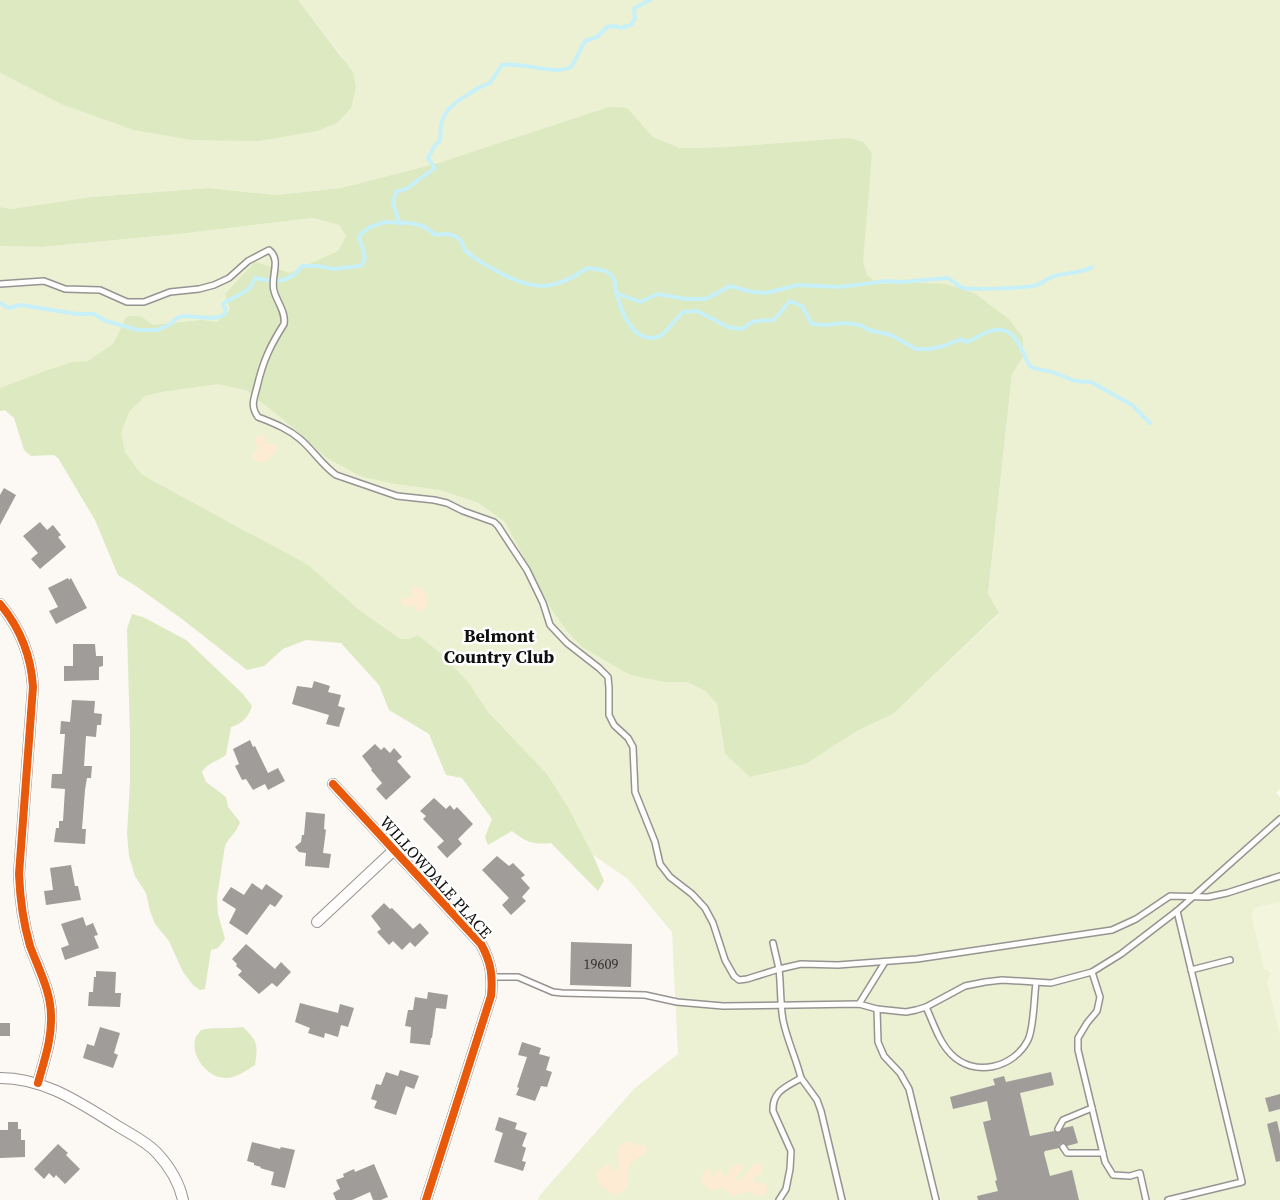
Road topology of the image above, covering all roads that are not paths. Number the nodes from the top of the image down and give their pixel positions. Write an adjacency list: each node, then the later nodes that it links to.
1 (0, 284): 13 (lane)
2 (0, 604): 24 (street)
3 (333, 784): 5 (street, WILLOWDALE PLACE)
4 (1280, 819): 7 (lane)
5 (394, 850): 9 (street); 16 (street, WILLOWDALE PLACE)
6 (1280, 876): 7 (lane)
7 (1194, 896): 8 (lane); 12 (lane)
8 (1177, 911): 14 (lane); 15 (lane)
9 (317, 922)
10 (774, 944): 13 (lane)
11 (1230, 960): 14 (lane)
12 (885, 962): 13 (lane); 18 (lane)
13 (779, 968): 19 (lane)
14 (1191, 970): 35 (lane)
15 (1092, 972): 17 (lane); 25 (lane)
16 (492, 977): 19 (lane); 30 (street, WILLOWDALE PLACE)
17 (1036, 983): 20 (lane); 20 (lane)
18 (859, 1004): 19 (lane); 21 (lane)
19 (780, 1006): 23 (lane)
20 (926, 1007): 21 (lane)
21 (877, 1009): 33 (lane)
22 (0, 1078): 24 (street)
23 (801, 1078): 31 (lane); 32 (lane)
24 (38, 1083): 29 (street)
25 (1092, 1108): 26 (lane); 28 (lane)
26 (1058, 1130)
27 (1062, 1147): 28 (lane)
28 (1103, 1153): 34 (lane)
29 (183, 1200)
30 (426, 1200)
31 (779, 1200)
32 (842, 1200)
33 (936, 1200)
34 (1146, 1200)
35 (1168, 1200)

